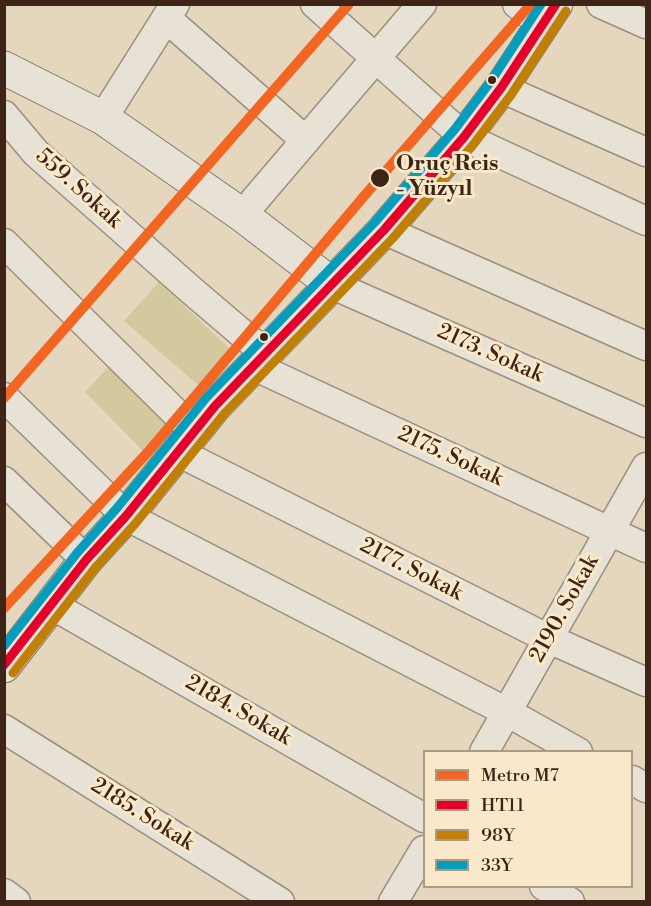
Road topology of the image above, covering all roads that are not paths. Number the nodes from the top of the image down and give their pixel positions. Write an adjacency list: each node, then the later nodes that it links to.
1 (315, 4): 8 (street)
2 (422, 4): 8 (street)
3 (518, 4): 6 (street)
4 (602, 4): 7 (street)
5 (171, 11): 12 (street); 14 (street)
6 (549, 15): 10 (main road)
7 (646, 24)
8 (376, 58): 13 (street); 14 (street)
9 (4, 68): 12 (main road)
10 (501, 88): 13 (main road); 15 (street)
11 (4, 114): 22 (street, 559. Sokak)
12 (103, 118): 16 (main road)
13 (464, 137): 17 (street); 18 (main road)
14 (305, 140): 16 (street)
15 (646, 152)
16 (242, 215): 20 (main road)
17 (646, 220)
18 (384, 230): 20 (main road); 21 (street)
19 (4, 243): 25 (street, 2177. Sokak)
20 (333, 285): 22 (main road); 24 (street, 2173. Sokak)
21 (646, 346)
22 (260, 360): 25 (main road); 29 (street, 2175. Sokak)
23 (4, 397): 28 (street)
24 (646, 423)
25 (186, 442): 28 (main road); 33 (street, 2177. Sokak)
26 (646, 467): 29 (street, 2190. Sokak)
27 (4, 481): 31 (street)
28 (126, 516): 31 (main road); 36 (street)
29 (609, 531): 30 (street, 2175. Sokak); 33 (street, 2190. Sokak)
30 (646, 548)
31 (86, 560): 32 (main road)
32 (52, 605): 34 (main road); 40 (street, 2184. Sokak)
33 (549, 639): 35 (street, 2177. Sokak); 36 (street, 2190. Sokak)
34 (4, 666)
35 (646, 682)
36 (507, 712): 38 (street, 2190. Sokak); 39 (street)
37 (4, 729): 45 (street, 2185. Sokak)
38 (485, 750)
39 (574, 750)
40 (423, 817)
41 (423, 852): 46 (street)
42 (547, 888): 47 (street)
43 (4, 893): 44 (street)
44 (16, 902)
45 (280, 902)
46 (393, 902)
47 (570, 902)

